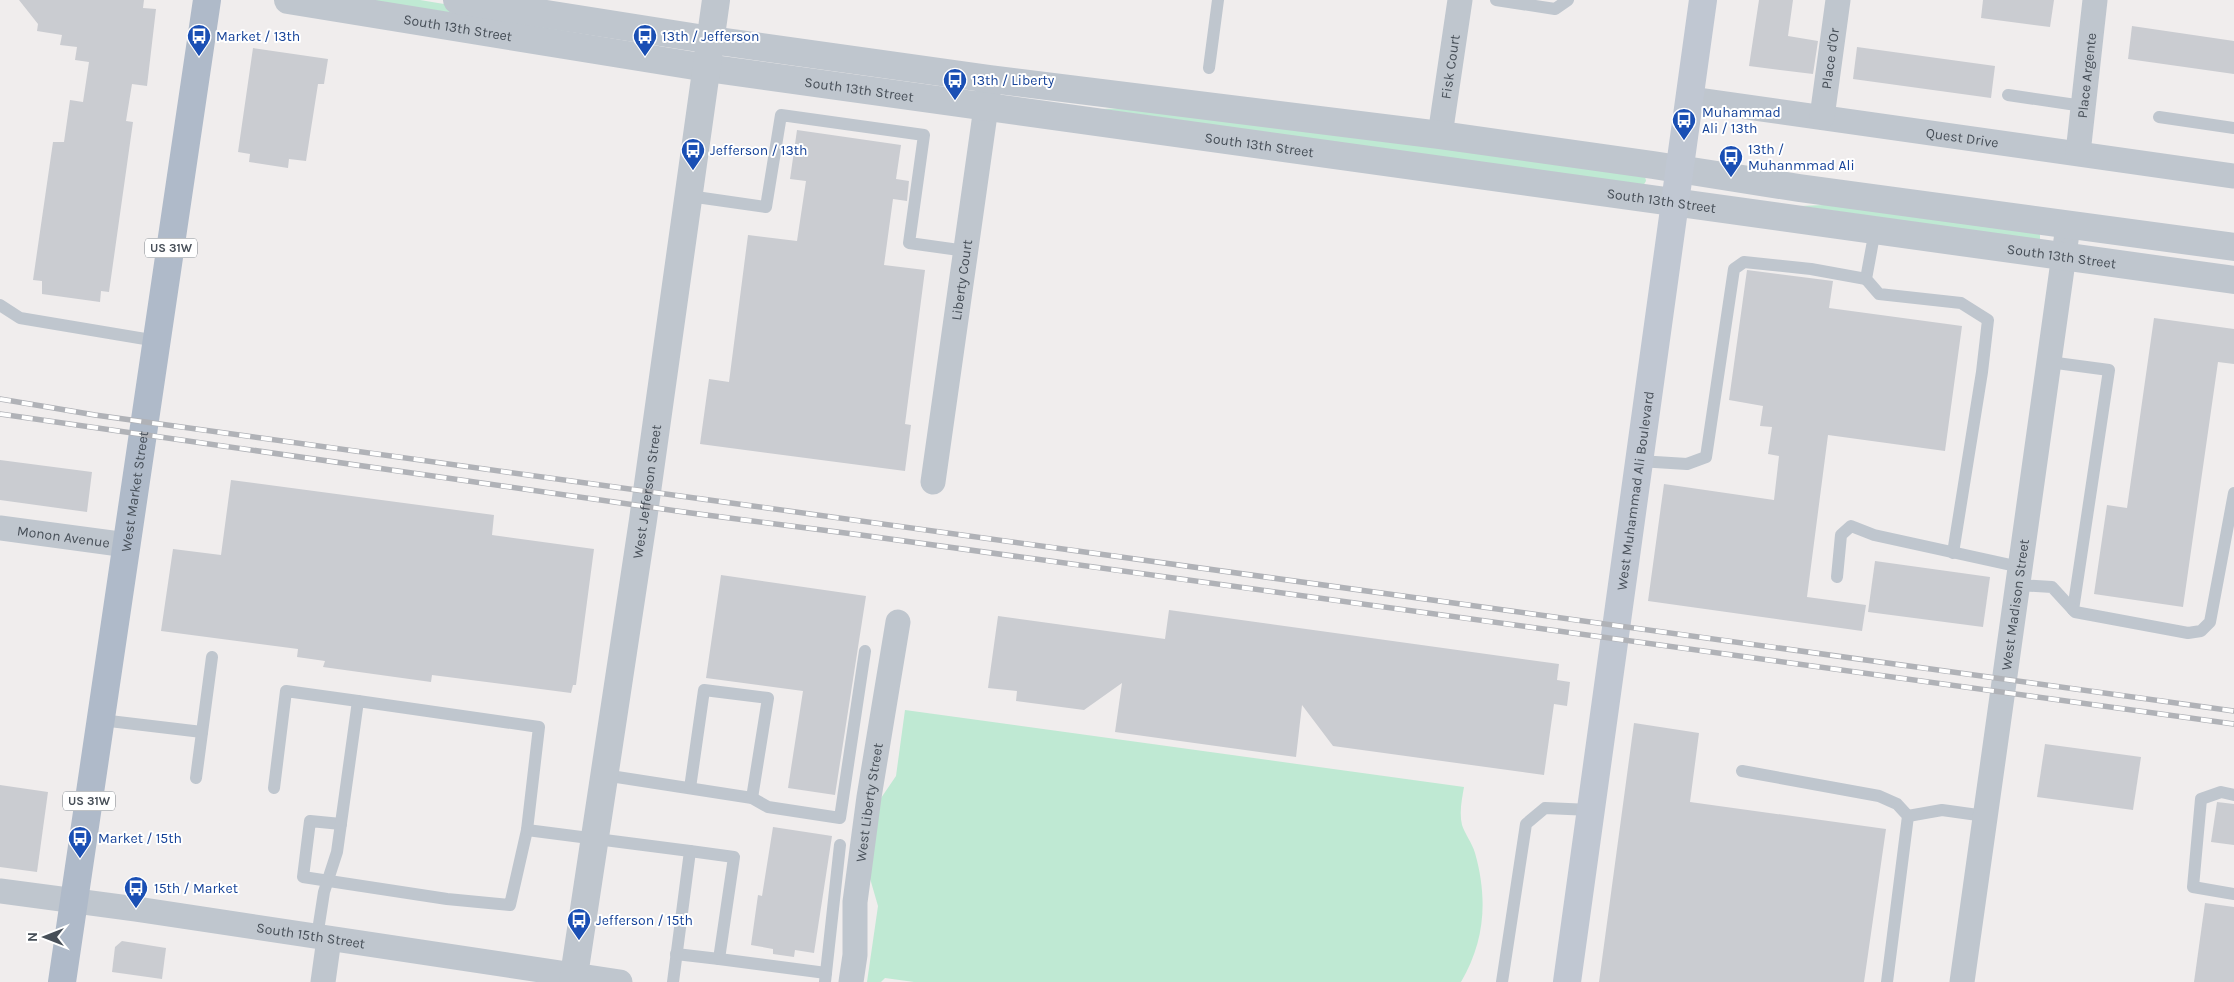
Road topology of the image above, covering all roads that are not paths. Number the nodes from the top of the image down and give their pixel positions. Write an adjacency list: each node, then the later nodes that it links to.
1 (207, 0): 37 (main road, West Market Street / US 31W)
2 (288, 0): 13 (street, South 13th Street)
3 (462, 0): 12 (street, South 13th Street)
4 (716, 0): 12 (street, West Jefferson Street)
5 (1218, 0): 14 (lane)
6 (1460, 0): 23 (street, Fisk Court)
7 (1496, 0): 8 (lane)
8 (1568, 0)
9 (1703, 0): 17 (main road, West Muhammad Ali Boulevard)
10 (1838, 0): 20 (street, Place d'Or)
11 (2094, 0): 19 (street, Place Argente)
12 (710, 40): 13 (street, West Jefferson Street); 15 (street, South 13th Street)
13 (707, 68): 18 (street, South 13th Street); 27 (street, West Jefferson Street)
14 (1209, 68)
15 (990, 79): 18 (street, Liberty Court); 23 (street, South 13th Street)
16 (2008, 95): 19 (lane)
17 (1690, 99): 20 (street, Quest Drive); 25 (main road, West Muhammad Ali Boulevard)
18 (987, 106): 28 (street, South 13th Street); 32 (street, Liberty Court)
19 (2083, 106): 24 (street, Place Argente)
20 (1822, 117): 24 (street, Quest Drive)
21 (2159, 117): 22 (lane)
22 (2234, 128)
23 (1440, 135): 25 (street, South 13th Street)
24 (2078, 153): 26 (street, Quest Drive)
25 (1680, 169): 28 (main road, West Muhammad Ali Boulevard); 29 (street, South 13th Street)
26 (2234, 176)
27 (689, 196): 32 (lane); 55 (street, West Jefferson Street)
28 (1676, 203): 30 (street, South 13th Street); 39 (main road, West Muhammad Ali Boulevard)
29 (2068, 226): 31 (street, South 13th Street); 33 (street, West Madison Street)
30 (1875, 230): 33 (street, South 13th Street); 34 (lane)
31 (2234, 247)
32 (966, 251): 40 (street, Liberty Court)
33 (2064, 256): 35 (street, South 13th Street); 38 (street, West Madison Street)
34 (1866, 278): 39 (lane); 44 (lane)
35 (2234, 280)
36 (0, 305): 37 (lane)
37 (157, 341): 43 (main road, West Market Street / US 31W)
38 (2049, 362): 45 (street, West Madison Street); 47 (lane)
39 (1639, 461): 61 (main road, West Muhammad Ali Boulevard)
40 (933, 482)
41 (2234, 493): 47 (lane)
42 (0, 528): 43 (street, Monon Avenue)
43 (127, 545): 52 (main road, West Market Street / US 31W)
44 (1953, 552): 45 (lane); 46 (lane)
45 (2019, 576): 47 (lane); 63 (street, West Madison Street)
46 (1836, 577)
47 (2073, 610)
48 (898, 622): 82 (street, West Liberty Street)
49 (865, 651): 60 (lane)
50 (212, 657): 53 (lane)
51 (358, 701): 57 (lane); 64 (lane); 65 (lane)
52 (101, 720): 53 (lane); 72 (main road, West Market Street / US 31W)
53 (202, 732): 56 (lane)
54 (1742, 771): 62 (lane)
55 (604, 775): 58 (lane); 66 (street, West Jefferson Street)
56 (196, 778)
57 (274, 788)
58 (690, 788): 60 (lane); 60 (lane)
59 (2234, 795): 71 (lane)
60 (752, 798)
61 (1590, 810): 83 (lane); 84 (main road, West Muhammad Ali Boulevard)
62 (1908, 816): 63 (lane); 85 (lane)
63 (1985, 816): 86 (street, West Madison Street)
64 (341, 824): 69 (lane); 69 (lane)
65 (526, 830): 66 (lane); 69 (lane)
66 (595, 840): 68 (lane); 77 (street, West Jefferson Street)
67 (840, 845): 76 (lane)
68 (690, 851): 74 (lane); 75 (lane)
69 (328, 880): 73 (lane)
70 (0, 891): 72 (street, South 15th Street)
71 (2234, 894)
72 (74, 901): 73 (street, South 15th Street); 78 (main road, West Market Street / US 31W)
73 (323, 938): 77 (street, South 15th Street); 79 (street)
74 (676, 954): 75 (lane); 81 (lane)
75 (720, 960): 76 (lane)
76 (825, 978)
77 (573, 979): 80 (street, South 15th Street)
78 (62, 982)
79 (323, 982)
80 (620, 982)
81 (673, 982)
82 (851, 982)
83 (1502, 982)
84 (1567, 982)
85 (1887, 982)
86 (1962, 982)

